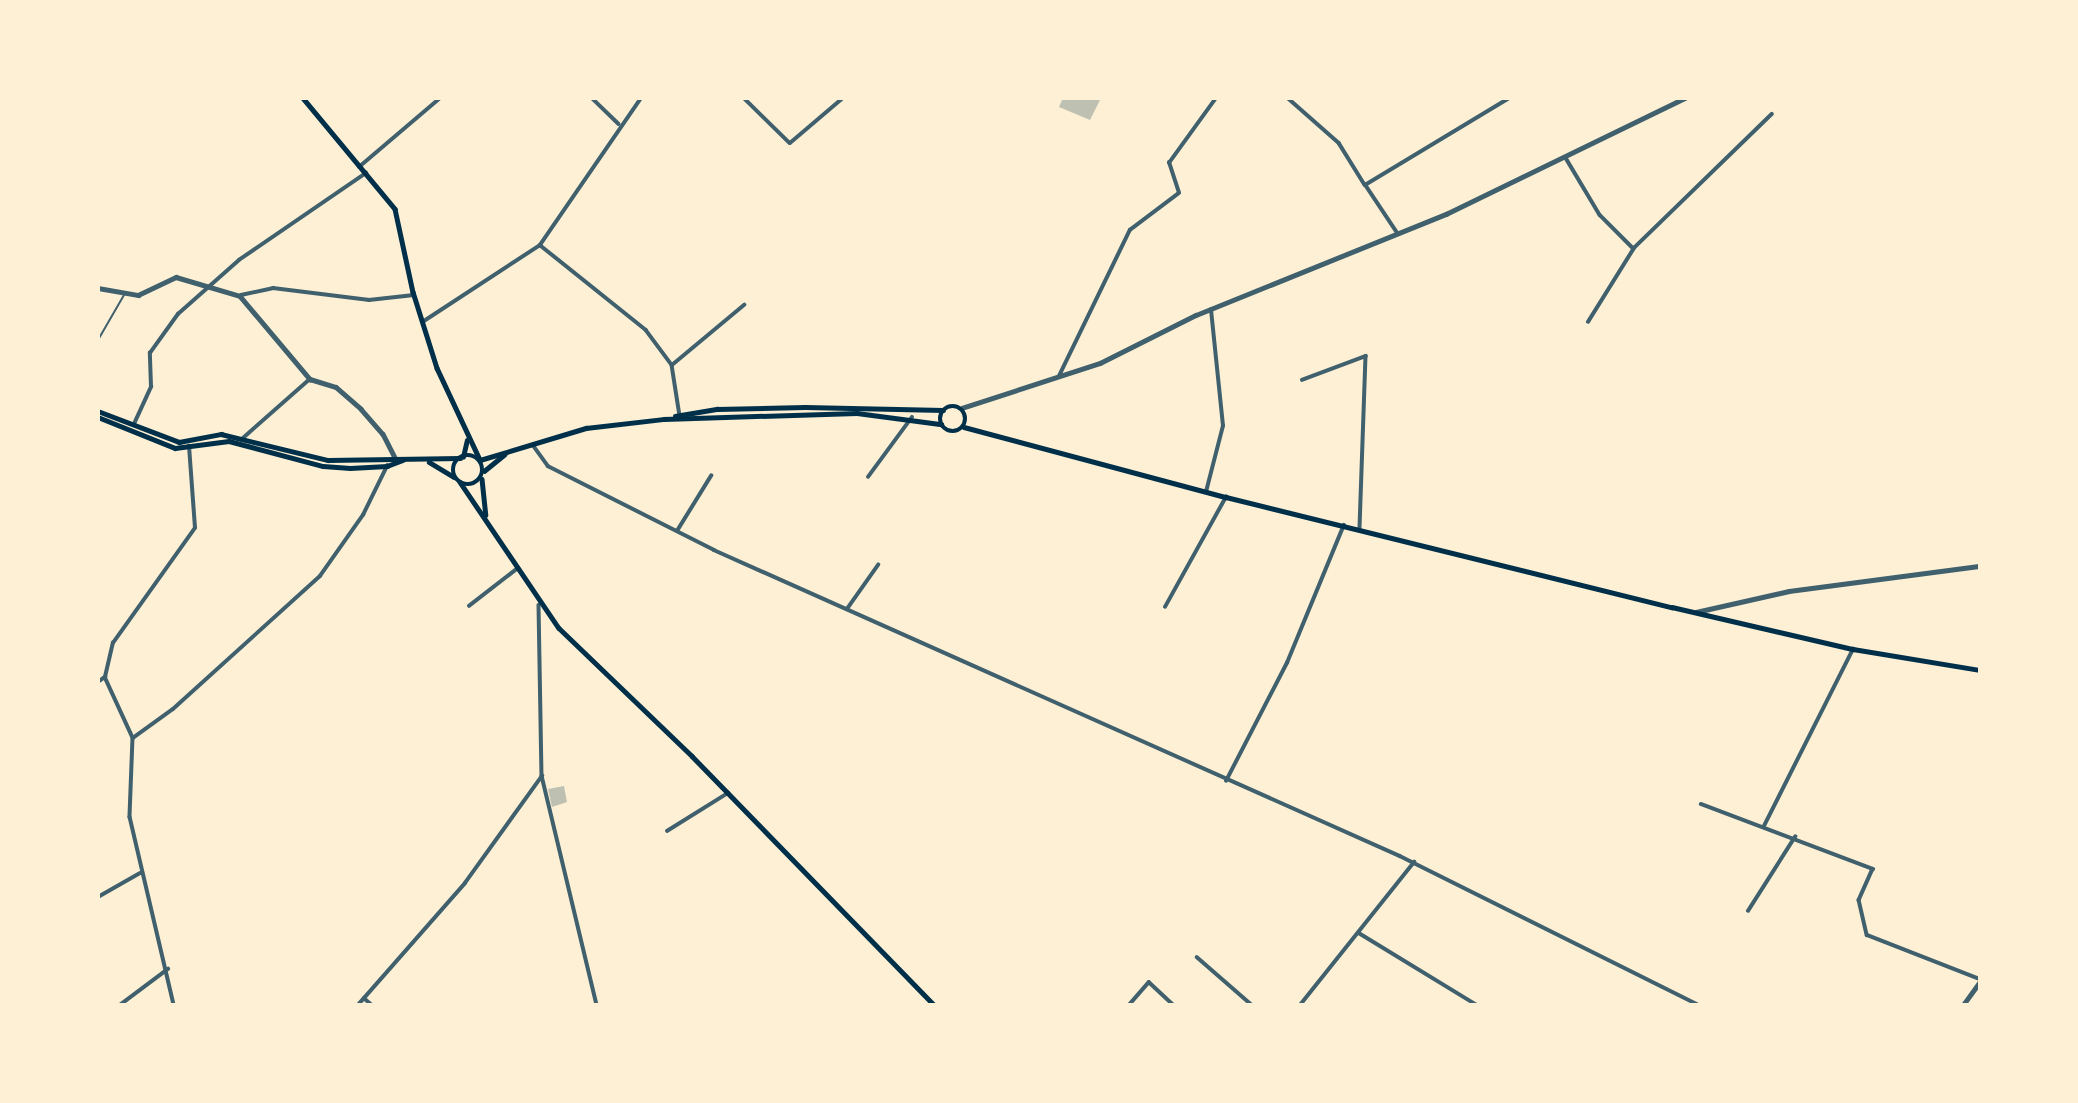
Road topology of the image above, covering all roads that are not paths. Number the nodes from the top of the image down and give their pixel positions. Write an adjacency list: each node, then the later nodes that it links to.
1 (303, 98): 14 (main road)
2 (440, 98): 14 (street)
3 (592, 98): 12 (street)
4 (641, 98): 12 (street)
5 (744, 98): 6 (street)
6 (843, 98)
7 (1216, 98): 31 (street)
8 (1288, 98): 16 (street)
9 (1509, 98): 16 (street)
10 (1685, 98): 13 (street)
11 (1772, 114): 19 (street)
12 (620, 124): 18 (street)
13 (1566, 158): 17 (street); 19 (street)
14 (359, 167): 15 (main road)
15 (366, 173): 20 (street); 23 (main road)
16 (1365, 185): 17 (street)
17 (1398, 235): 26 (street)
18 (540, 245): 27 (street); 30 (street)
19 (1634, 248): 28 (street)
20 (207, 287): 22 (street); 24 (street); 40 (street)
21 (98, 288): 22 (street)
22 (124, 295): 29 (lane)
23 (414, 295): 24 (street); 27 (main road)
24 (240, 296): 32 (street)
25 (744, 305): 30 (street)
26 (1211, 310): 31 (street); 59 (street)
27 (424, 321): 43 (main road)
28 (1588, 322)
29 (98, 340)
30 (672, 365): 38 (street)
31 (1059, 376): 34 (street)
32 (310, 379): 44 (street); 50 (street)
33 (1302, 380): 63 (street)
34 (962, 408): 35 (main road); 42 (main road)
35 (943, 410): 38 (main road); 41 (main road)
36 (98, 411): 40 (main road)
37 (98, 417): 47 (main road)
38 (680, 417): 39 (main road); 46 (main road)
39 (912, 417): 41 (main road); 57 (street)
40 (134, 424): 45 (main road)
41 (941, 424): 42 (main road)
42 (964, 427): 59 (main road)
43 (466, 435): 49 (main road); 52 (main road)
44 (243, 438): 45 (main road); 50 (main road)
45 (188, 442): 47 (street)
46 (533, 445): 48 (main road); 64 (street)
47 (189, 449): 54 (main road); 75 (street)
48 (505, 455): 52 (main road); 55 (main road)
49 (462, 458): 52 (main road); 53 (main road); 58 (main road)
50 (396, 460): 51 (main road)
51 (404, 460): 53 (main road); 54 (main road)
52 (480, 460): 55 (main road)
53 (425, 461): 58 (main road)
54 (387, 467): 77 (street)
55 (483, 473): 58 (main road); 61 (main road)
56 (710, 476): 64 (street)
57 (868, 477)
58 (458, 481): 61 (main road)
59 (1206, 492): 60 (main road)
60 (1226, 498): 62 (main road); 70 (street)
61 (486, 516): 67 (main road)
62 (1344, 524): 63 (main road); 79 (street)
63 (1360, 528): 72 (main road)
64 (677, 531): 71 (street)
65 (877, 565): 71 (street)
66 (1980, 566): 72 (street)
67 (518, 568): 68 (main road); 69 (street)
68 (538, 604): 78 (street); 80 (main road)
69 (469, 606)
70 (1164, 607)
71 (847, 608): 79 (street)
72 (1696, 612): 73 (main road)
73 (1853, 649): 74 (main road); 82 (street)
74 (1980, 670)
75 (105, 677): 76 (street); 77 (street)
76 (98, 682)
77 (133, 738): 86 (street)
78 (542, 776): 93 (street); 98 (street)
79 (1226, 781): 85 (street)
80 (729, 793): 83 (street); 99 (main road)
81 (1701, 804): 82 (street)
82 (1765, 826): 84 (street)
83 (667, 831)
84 (1795, 837): 88 (street); 92 (street)
85 (1413, 862): 89 (street); 105 (street)
86 (140, 873): 87 (street); 91 (street)
87 (98, 897)
88 (1748, 911)
89 (1358, 933): 103 (street); 104 (street)
90 (1197, 957): 102 (street)
91 (168, 969): 94 (street); 95 (street)
92 (1980, 980): 106 (street)
93 (365, 998): 96 (street); 97 (street)
94 (120, 1005)
95 (174, 1005)
96 (358, 1005)
97 (372, 1005)
98 (597, 1005)
99 (934, 1005)
100 (1129, 1005): 101 (street)
101 (1174, 1005)
102 (1252, 1005)
103 (1300, 1005)
104 (1477, 1005)
105 (1699, 1005)
106 (1963, 1005)

